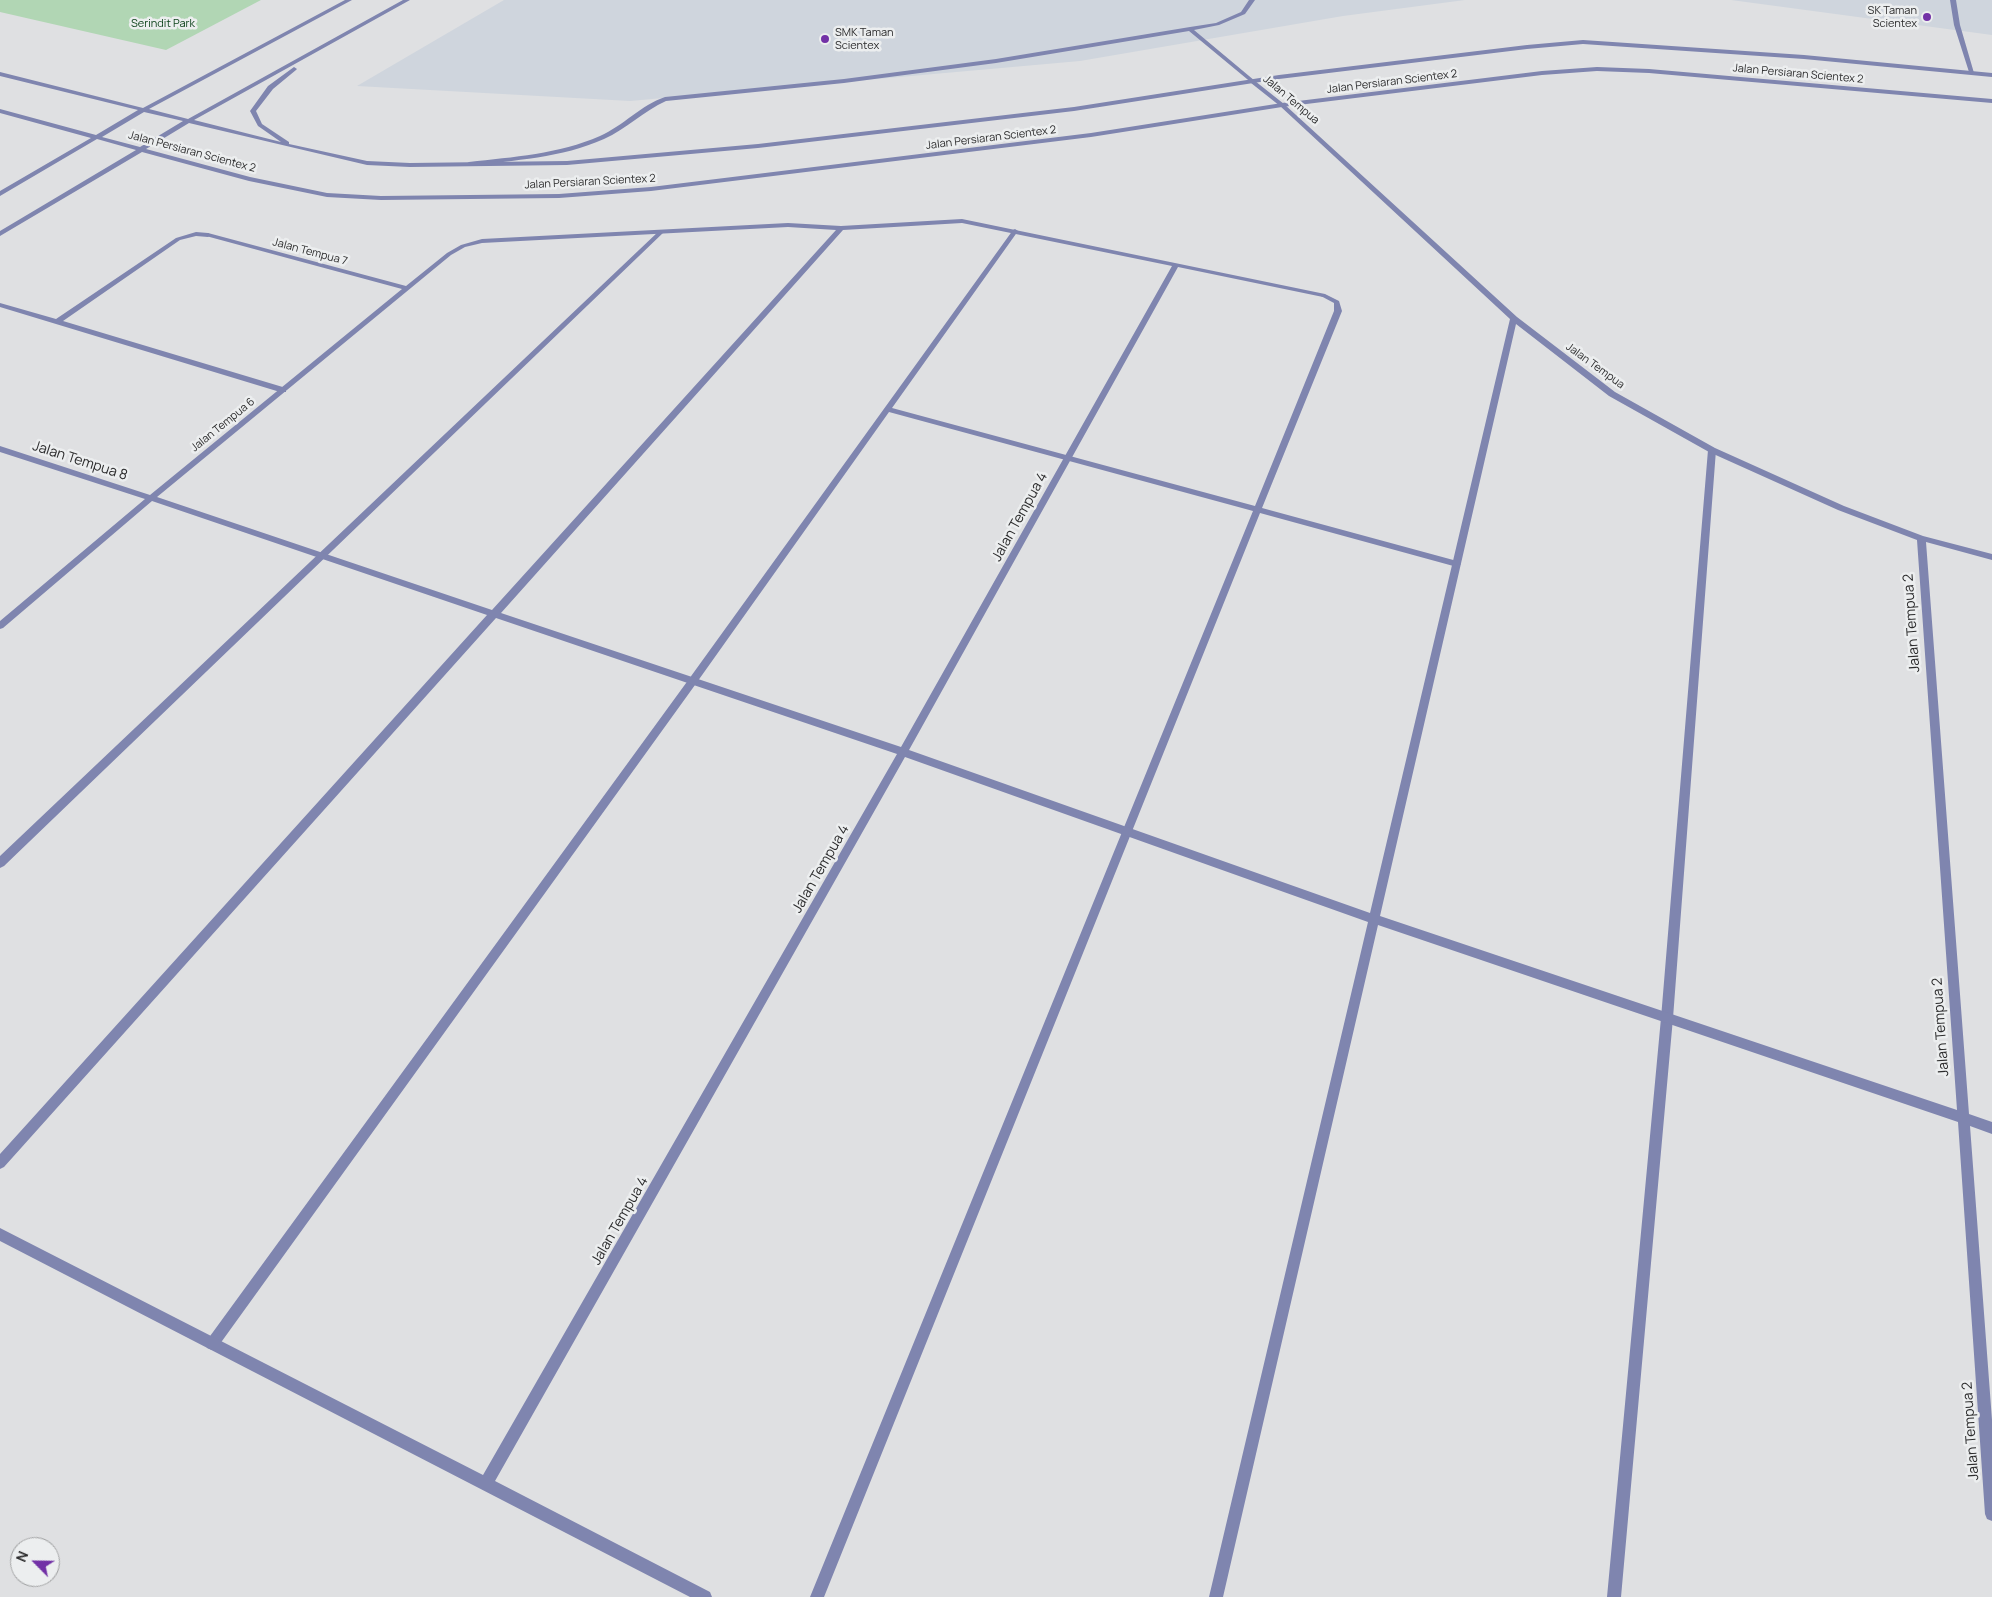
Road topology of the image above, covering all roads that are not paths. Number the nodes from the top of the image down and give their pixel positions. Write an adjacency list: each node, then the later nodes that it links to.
1 (349, 0): 13 (street)
2 (407, 0): 6 (street)
3 (1252, 0): 5 (street)
4 (1953, 0): 7 (street)
5 (1190, 29): 10 (street, Jalan Tempua); 19 (street)
6 (335, 40): 15 (street); 17 (street)
7 (1972, 72): 9 (street, Jalan Persiaran Scientex 2); 10 (street, Jalan Persiaran Scientex 2)
8 (0, 74): 13 (street, Jalan Persiaran Scientex 2)
9 (1992, 75)
10 (1253, 82): 12 (street, Jalan Tempua); 19 (street, Jalan Persiaran Scientex 2)
11 (1992, 101): 12 (street, Jalan Persiaran Scientex 2)
12 (1282, 105): 18 (street, Jalan Persiaran Scientex 2); 28 (street, Jalan Tempua)
13 (143, 110): 15 (street, Jalan Persiaran Scientex 2); 16 (street)
14 (0, 111): 16 (street, Jalan Persiaran Scientex 2)
15 (188, 121): 17 (street, Jalan Persiaran Scientex 2); 18 (street)
16 (98, 137): 18 (street, Jalan Persiaran Scientex 2); 20 (street)
17 (294, 147): 19 (street, Jalan Persiaran Scientex 2)
18 (141, 149): 24 (street)
19 (458, 165)
20 (0, 194)
21 (841, 228): 22 (street, Jalan Tempua 6); 23 (street, Jalan Tempua 6); 41 (street)
22 (1016, 231): 25 (street, Jalan Tempua 6); 31 (street)
23 (661, 232): 26 (street, Jalan Tempua 6); 38 (street)
24 (0, 234)
25 (1176, 265): 34 (street, Jalan Tempua 4); 36 (street, Jalan Tempua 6)
26 (407, 288): 29 (street, Jalan Tempua 7); 30 (street, Jalan Tempua 6)
27 (0, 305): 29 (street)
28 (1514, 319): 33 (street, Jalan Tempua); 40 (street)
29 (57, 322): 30 (street)
30 (283, 390): 35 (street, Jalan Tempua 6)
31 (887, 409): 34 (street); 43 (street)
32 (0, 449): 35 (street, Jalan Tempua 8)
33 (1712, 450): 37 (street, Jalan Tempua); 48 (street)
34 (1069, 458): 36 (street); 44 (street, Jalan Tempua 4)
35 (151, 498): 38 (street, Jalan Tempua 8); 42 (street, Jalan Tempua 6)
36 (1258, 510): 40 (street); 45 (street)
37 (1921, 538): 39 (street, Jalan Tempua); 49 (street, Jalan Tempua 2)
38 (320, 556): 41 (street, Jalan Tempua 8); 46 (street)
39 (1992, 557)
40 (1457, 564): 47 (street)
41 (492, 614): 43 (street, Jalan Tempua 8); 51 (street)
42 (0, 626)
43 (692, 682): 44 (street, Jalan Tempua 8); 53 (street)
44 (903, 752): 45 (street, Jalan Tempua 8); 54 (street, Jalan Tempua 4)
45 (1127, 832): 47 (street, Jalan Tempua 8); 57 (street)
46 (0, 862)
47 (1374, 919): 48 (street, Jalan Tempua 8); 58 (street)
48 (1667, 1018): 49 (street, Jalan Tempua 8); 59 (street)
49 (1963, 1118): 50 (street, Jalan Tempua 8); 55 (street, Jalan Tempua 2)
50 (1992, 1128)
51 (0, 1163)
52 (0, 1234): 53 (street)
53 (212, 1343): 54 (street)
54 (486, 1485): 56 (street)
55 (1992, 1514)
56 (705, 1597)
57 (817, 1597)
58 (1216, 1597)
59 (1614, 1597)

